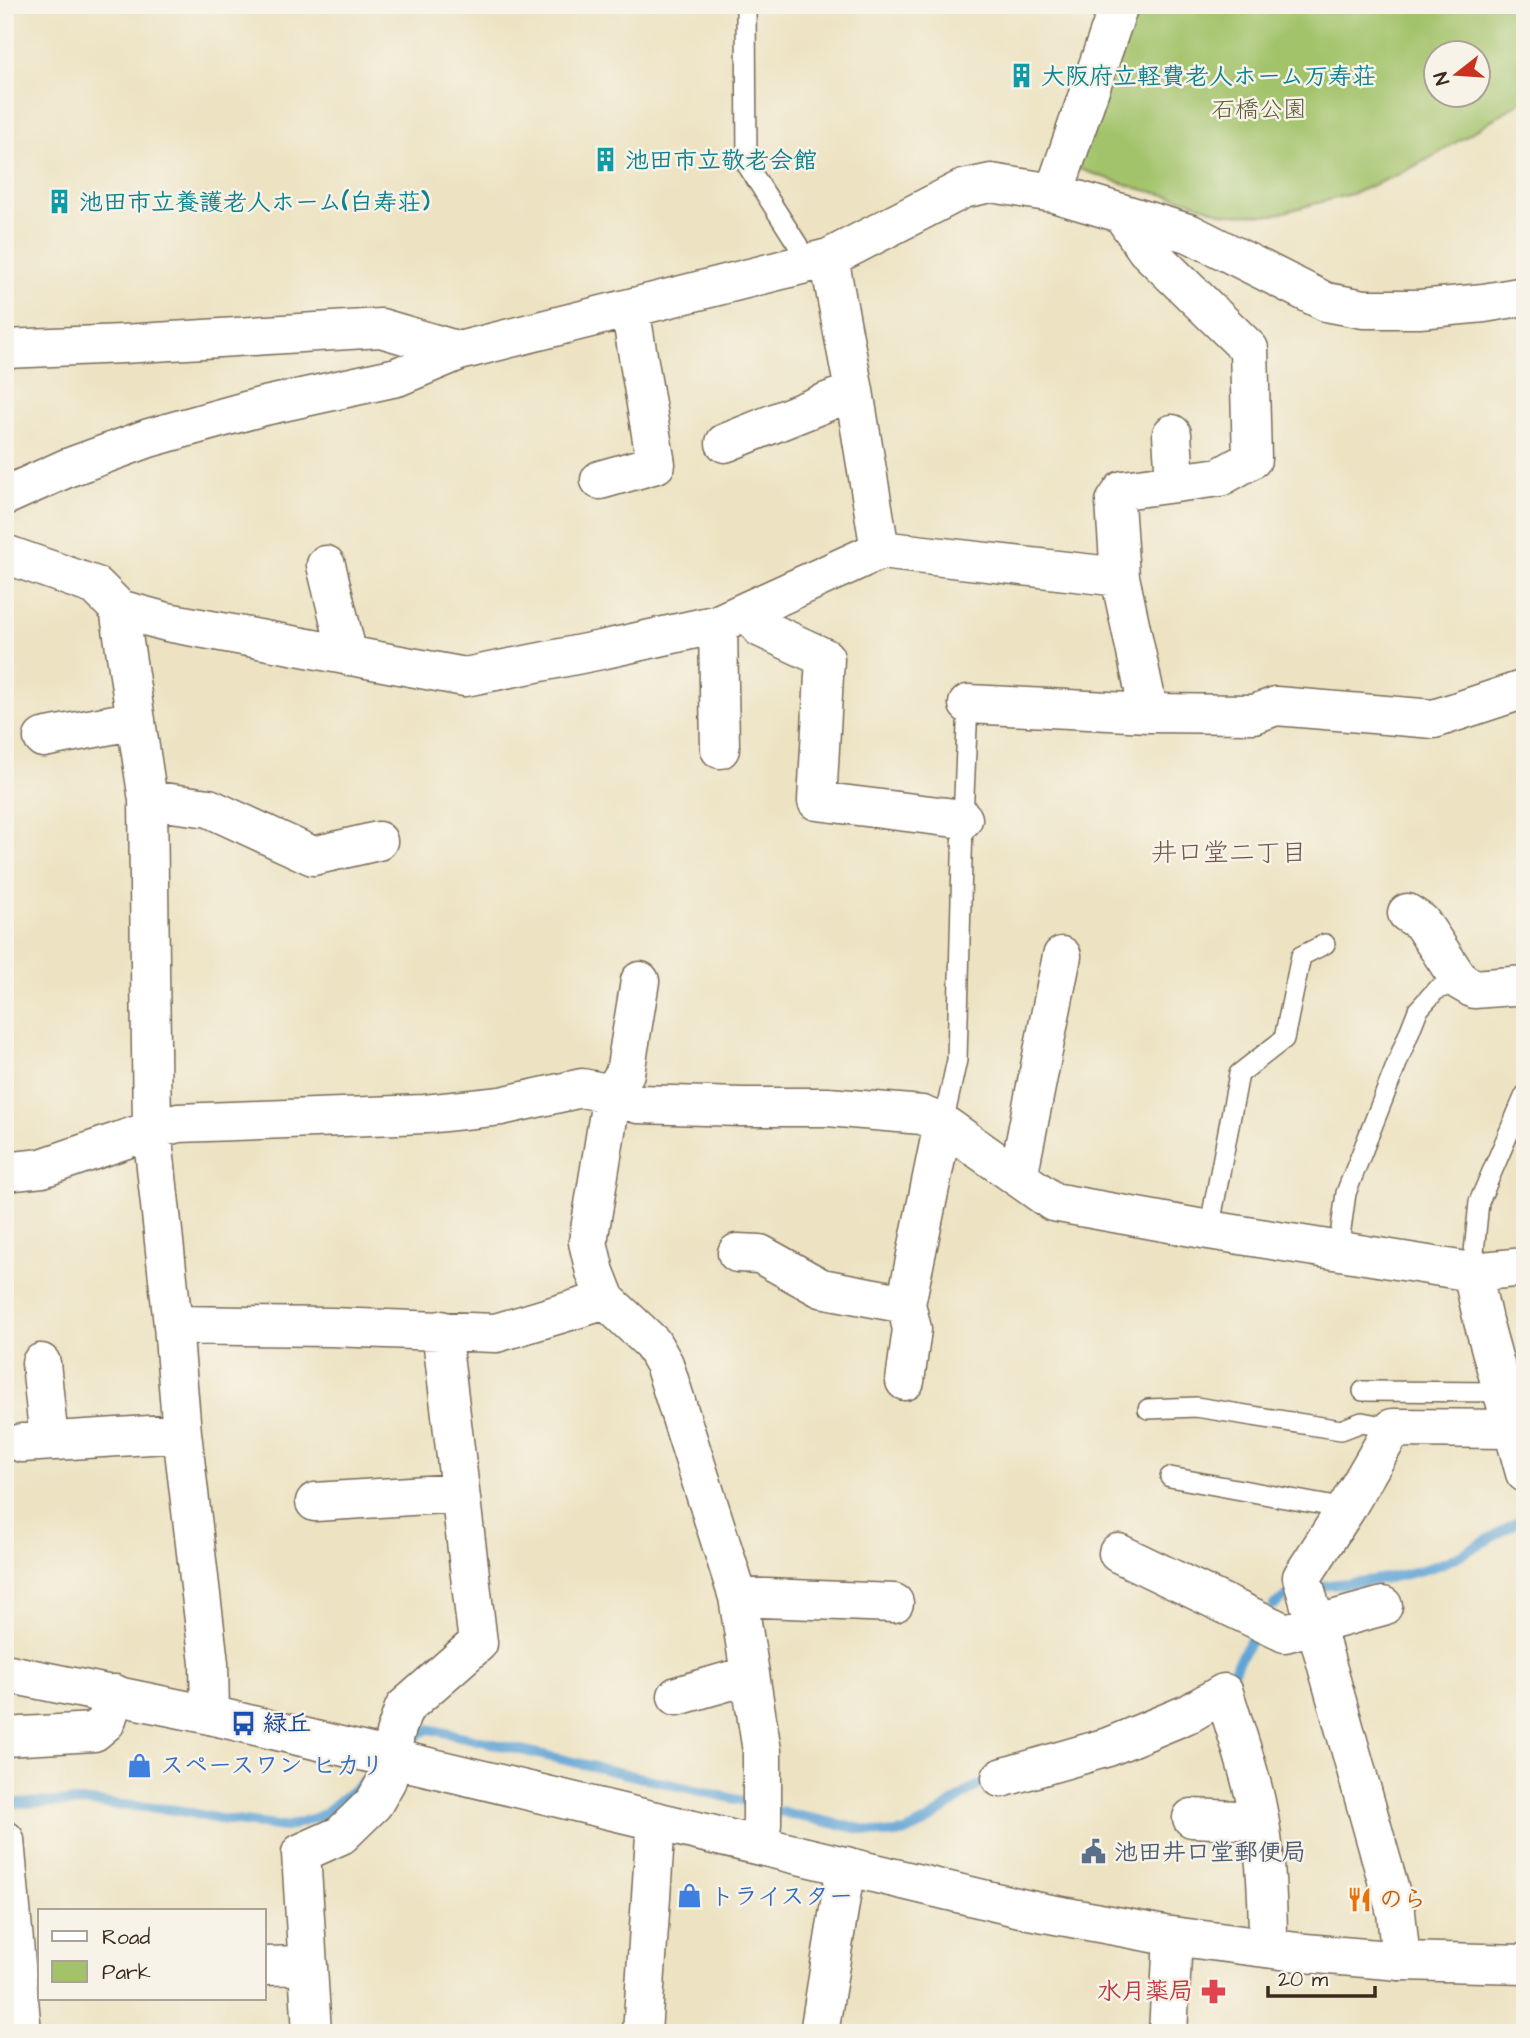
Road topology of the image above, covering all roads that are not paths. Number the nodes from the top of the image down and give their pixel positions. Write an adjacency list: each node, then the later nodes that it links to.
1 (746, 5): 5 (lane)
2 (1119, 5): 3 (street)
3 (1054, 193): 4 (street); 5 (street)
4 (1122, 214): 6 (street); 14 (street)
5 (813, 251): 7 (street); 10 (street)
6 (1525, 296)
7 (630, 308): 9 (street); 13 (street)
8 (5, 349): 9 (street)
9 (459, 351): 15 (street)
10 (854, 391): 12 (street); 16 (street)
11 (1172, 434): 14 (street)
12 (725, 443)
13 (600, 480)
14 (1175, 483): 19 (street)
15 (5, 496)
16 (880, 550): 19 (street); 21 (street)
17 (5, 554): 20 (street)
18 (326, 565): 22 (street)
19 (1120, 577): 25 (street)
20 (119, 609): 22 (street); 26 (street)
21 (734, 617): 22 (street); 28 (street); 30 (street)
22 (348, 656)
23 (1525, 689): 25 (street)
24 (968, 704): 25 (street); 30 (lane)
25 (1149, 713)
26 (136, 720): 27 (street); 29 (street)
27 (43, 738)
28 (720, 750)
29 (148, 800): 31 (street); 41 (street)
30 (963, 819): 40 (lane)
31 (378, 841)
32 (1407, 913): 36 (street)
33 (1325, 944): 44 (lane)
34 (1062, 956): 43 (street)
35 (640, 981): 38 (street)
36 (1461, 981): 37 (street); 45 (lane)
37 (1525, 985)
38 (612, 1094): 40 (street); 41 (street); 49 (street)
39 (1525, 1095): 48 (lane)
40 (943, 1124): 43 (street); 50 (street)
41 (152, 1130): 42 (street); 51 (street)
42 (5, 1172)
43 (1018, 1177): 44 (street)
44 (1209, 1230): 45 (street)
45 (1338, 1251): 48 (street)
46 (751, 1264): 50 (street)
47 (1525, 1267): 48 (street)
48 (1472, 1272): 56 (street)
49 (606, 1300): 52 (street); 66 (street)
50 (906, 1304): 54 (street)
51 (173, 1325): 52 (street); 59 (street)
52 (441, 1330): 62 (street)
53 (41, 1363): 59 (street)
54 (905, 1381)
55 (1363, 1391): 56 (lane)
56 (1503, 1392): 60 (street)
57 (1148, 1409): 58 (lane)
58 (1393, 1428): 60 (street); 64 (street)
59 (182, 1433): 74 (street)
60 (1520, 1444)
61 (1170, 1477): 64 (lane)
62 (459, 1493): 63 (street); 76 (street)
63 (315, 1502)
64 (1346, 1509): 69 (street)
65 (1133, 1570): 69 (street)
66 (738, 1597): 67 (street); 71 (street)
67 (894, 1603)
68 (1383, 1606): 69 (street)
69 (1315, 1626): 88 (street)
70 (5, 1673): 72 (street)
71 (750, 1675): 73 (street); 82 (street)
72 (115, 1694): 74 (street); 75 (street)
73 (677, 1696)
74 (210, 1715): 76 (street)
75 (5, 1737)
76 (391, 1757): 79 (street); 90 (street)
77 (1001, 1778): 80 (street)
78 (1192, 1818): 80 (street)
79 (656, 1821): 82 (street); 94 (street)
80 (1259, 1821): 86 (street)
81 (5, 1840): 84 (street)
82 (759, 1846): 83 (street)
83 (846, 1866): 85 (street); 95 (street)
84 (8, 1912): 87 (street)
85 (1173, 1937): 86 (street); 96 (street)
86 (1268, 1948): 88 (street)
87 (28, 1960): 92 (street)
88 (1401, 1961): 89 (street)
89 (1525, 1964)
90 (308, 1965): 91 (street); 93 (street)
91 (266, 1966)
92 (16, 2023)
93 (312, 2033)
94 (642, 2033)
95 (819, 2033)
96 (1168, 2033)

